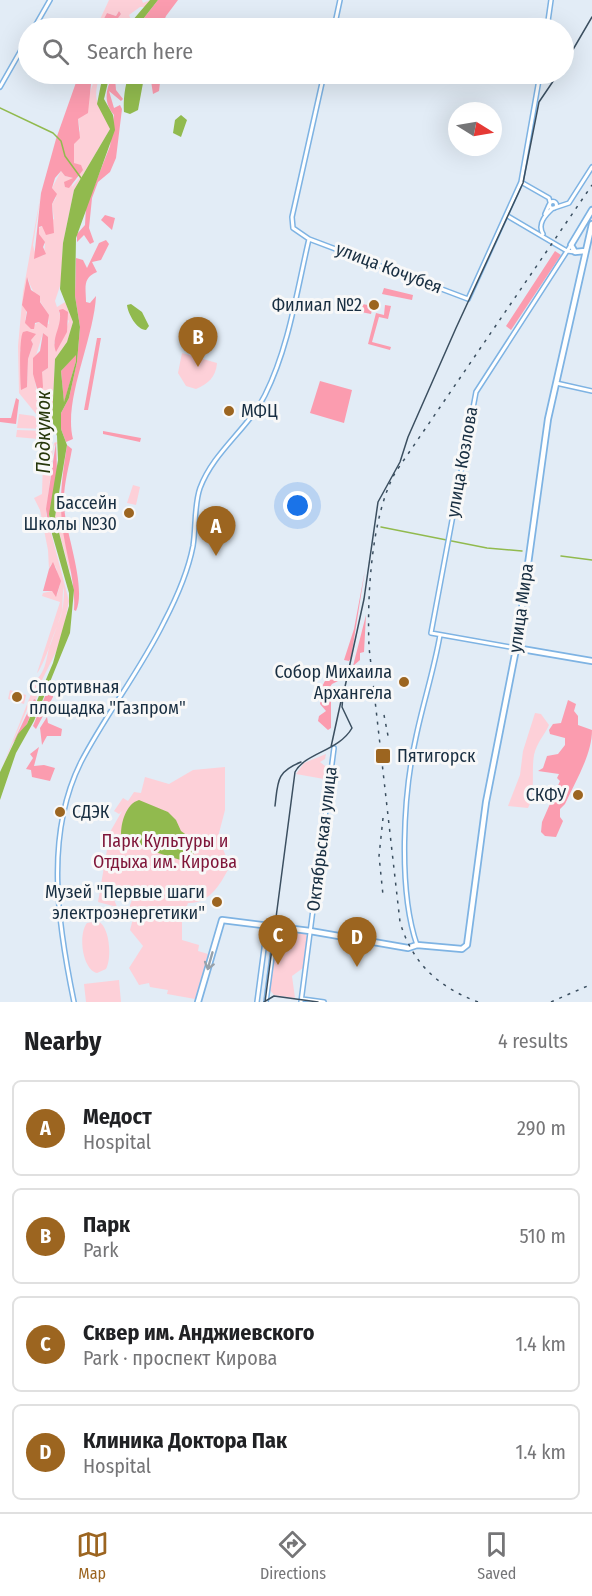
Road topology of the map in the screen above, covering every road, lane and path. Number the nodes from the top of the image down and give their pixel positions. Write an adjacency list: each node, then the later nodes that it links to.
1 (50, 0): 4 (street)
2 (340, 0): 5 (street)
3 (550, 0): 6 (street)
4 (40, 18)
5 (336, 18)
6 (548, 18)
7 (18, 56): 10 (street)
8 (322, 84): 23 (street)
9 (538, 84): 12 (street)
10 (0, 87)
11 (592, 167): 14 (street)
12 (521, 182): 13 (street); 17 (street)
13 (551, 202): 14 (street); 15 (street); 20 (street)
14 (569, 203): 15 (street)
15 (554, 208): 22 (street)
16 (592, 210): 19 (main road)
17 (506, 214): 20 (street); 23 (street, улица Кочубея)
18 (592, 224): 21 (main road, улица Мира)
19 (581, 230): 21 (main road); 24 (main road)
20 (539, 233): 22 (street)
21 (589, 234): 27 (main road, улица Мира)
22 (544, 236): 25 (street)
23 (309, 239): 41 (street)
24 (571, 245): 25 (street, улица Козлова); 26 (main road)
25 (567, 251): 26 (street); 32 (street, улица Козлова)
26 (576, 253): 27 (main road); 29 (main road)
27 (584, 253): 28 (street); 29 (main road, улица Мира)
28 (592, 257)
29 (582, 266): 30 (main road, улица Мира)
30 (556, 383): 31 (street); 33 (main road, улица Мира)
31 (592, 391)
32 (440, 635): 33 (street); 39 (street)
33 (516, 648): 34 (main road); 39 (main road, улица Мира)
34 (592, 662)
35 (334, 748): 38 (street, Октябрьская улица)
36 (267, 926): 37 (main road); 42 (main road, one-way to 42); 43 (street)
37 (276, 927): 38 (main road); 44 (street)
38 (310, 931): 39 (main road); 40 (street, Октябрьская улица)
39 (412, 947)
40 (301, 1000): 45 (street)
41 (74, 1002)
42 (198, 1002)
43 (256, 1002)
44 (266, 1002)
45 (324, 1002)

